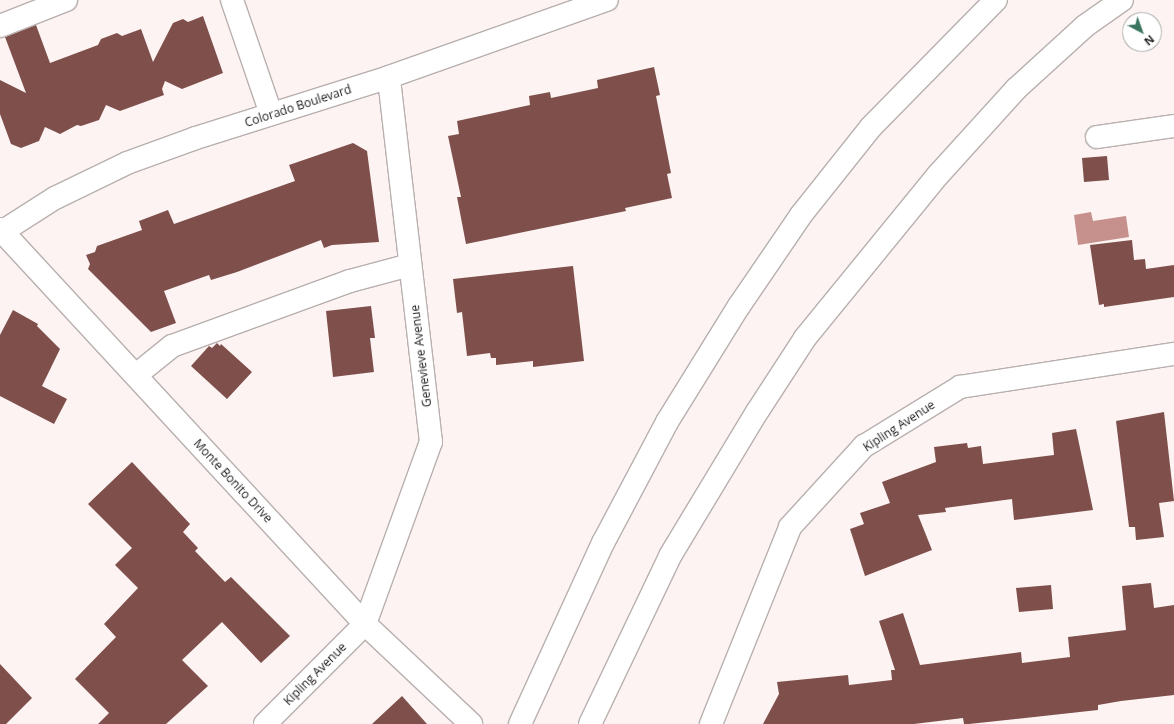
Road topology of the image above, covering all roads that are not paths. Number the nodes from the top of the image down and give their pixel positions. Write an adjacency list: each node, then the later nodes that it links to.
1 (66, 0): 7 (main road)
2 (232, 0): 9 (main road)
3 (606, 0): 6 (main road, Colorado Boulevard)
4 (996, 0): 20 (main road)
5 (1122, 0): 17 (main road)
6 (571, 5): 8 (main road, Colorado Boulevard)
7 (0, 26)
8 (389, 77): 9 (main road, Colorado Boulevard); 13 (main road, Genevieve Avenue)
9 (271, 114): 12 (main road, Colorado Boulevard)
10 (1174, 126): 11 (main road)
11 (1097, 137)
12 (1, 231): 15 (main road, Monte Bonito Drive)
13 (410, 265): 15 (main road); 16 (main road, Genevieve Avenue)
14 (1174, 354): 21 (main road, Kipling Avenue)
15 (136, 375): 16 (main road, Monte Bonito Drive)
16 (366, 624): 18 (main road, Kipling Avenue); 19 (main road, Monte Bonito Drive)
17 (591, 723)
18 (265, 724)
19 (471, 724)
20 (520, 724)
21 (711, 724)

